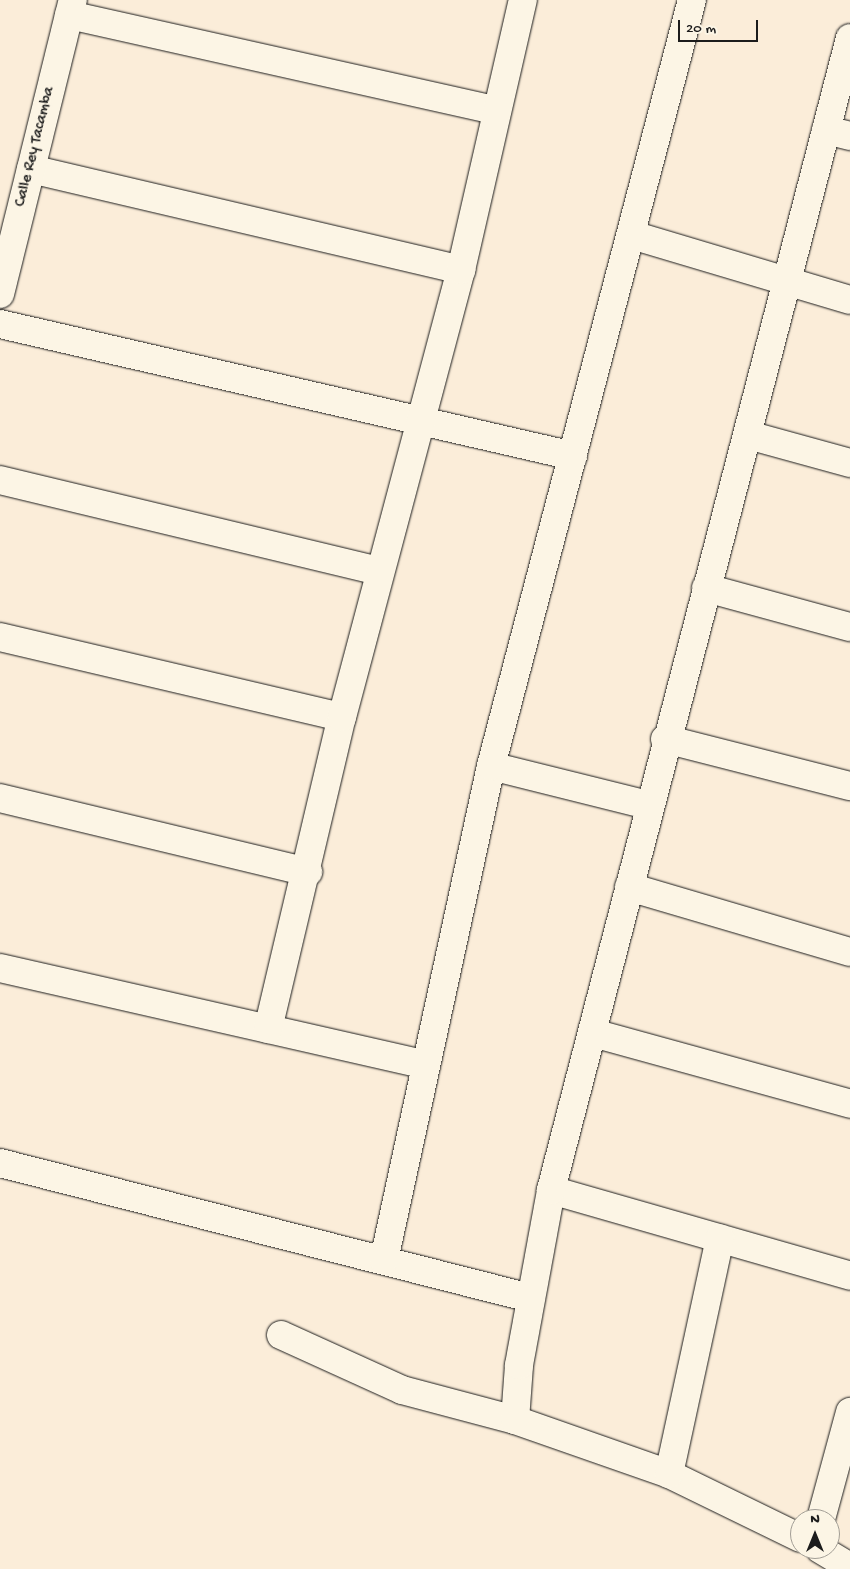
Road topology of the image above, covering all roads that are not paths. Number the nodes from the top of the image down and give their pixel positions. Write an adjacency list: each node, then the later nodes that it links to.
1 (522, 0): 5 (street)
2 (686, 1): 8 (street)
3 (71, 8): 5 (street); 7 (street, Calle Rey Tacamba)
4 (850, 38): 6 (street)
5 (495, 110): 9 (street)
6 (838, 133): 10 (street)
7 (30, 169): 9 (street); 11 (street, Calle Rey Tacamba)
8 (632, 235): 10 (street); 16 (street)
9 (461, 270): 14 (street)
10 (786, 282): 12 (street); 15 (street)
11 (0, 294)
12 (850, 300)
13 (0, 324): 14 (street)
14 (421, 420): 16 (street); 19 (street)
15 (748, 434): 17 (street); 20 (street)
16 (573, 456): 25 (street)
17 (850, 464)
18 (0, 480): 19 (street)
19 (379, 571): 23 (street)
20 (706, 588): 21 (street); 24 (street)
21 (850, 627)
22 (0, 637): 23 (street)
23 (342, 717): 29 (street)
24 (665, 739): 26 (street); 28 (street)
25 (491, 766): 28 (street); 35 (street)
26 (850, 786)
27 (0, 798): 29 (street)
28 (647, 805): 30 (street)
29 (308, 872): 33 (street)
30 (629, 887): 31 (street); 34 (street)
31 (850, 952)
32 (0, 968): 33 (street)
33 (268, 1028): 35 (street)
34 (593, 1033): 36 (street); 38 (street)
35 (424, 1064): 40 (street)
36 (850, 1104)
37 (0, 1163): 40 (street)
38 (551, 1190): 39 (street); 42 (street)
39 (720, 1238): 41 (street); 46 (street)
40 (384, 1260): 42 (street)
41 (850, 1276)
42 (530, 1298): 45 (street)
43 (281, 1335): 45 (street)
44 (850, 1412): 47 (street)
45 (515, 1420): 46 (street)
46 (669, 1474): 48 (street)
47 (824, 1509)
48 (790, 1533)
49 (837, 1559): 50 (street)
50 (850, 1567)

